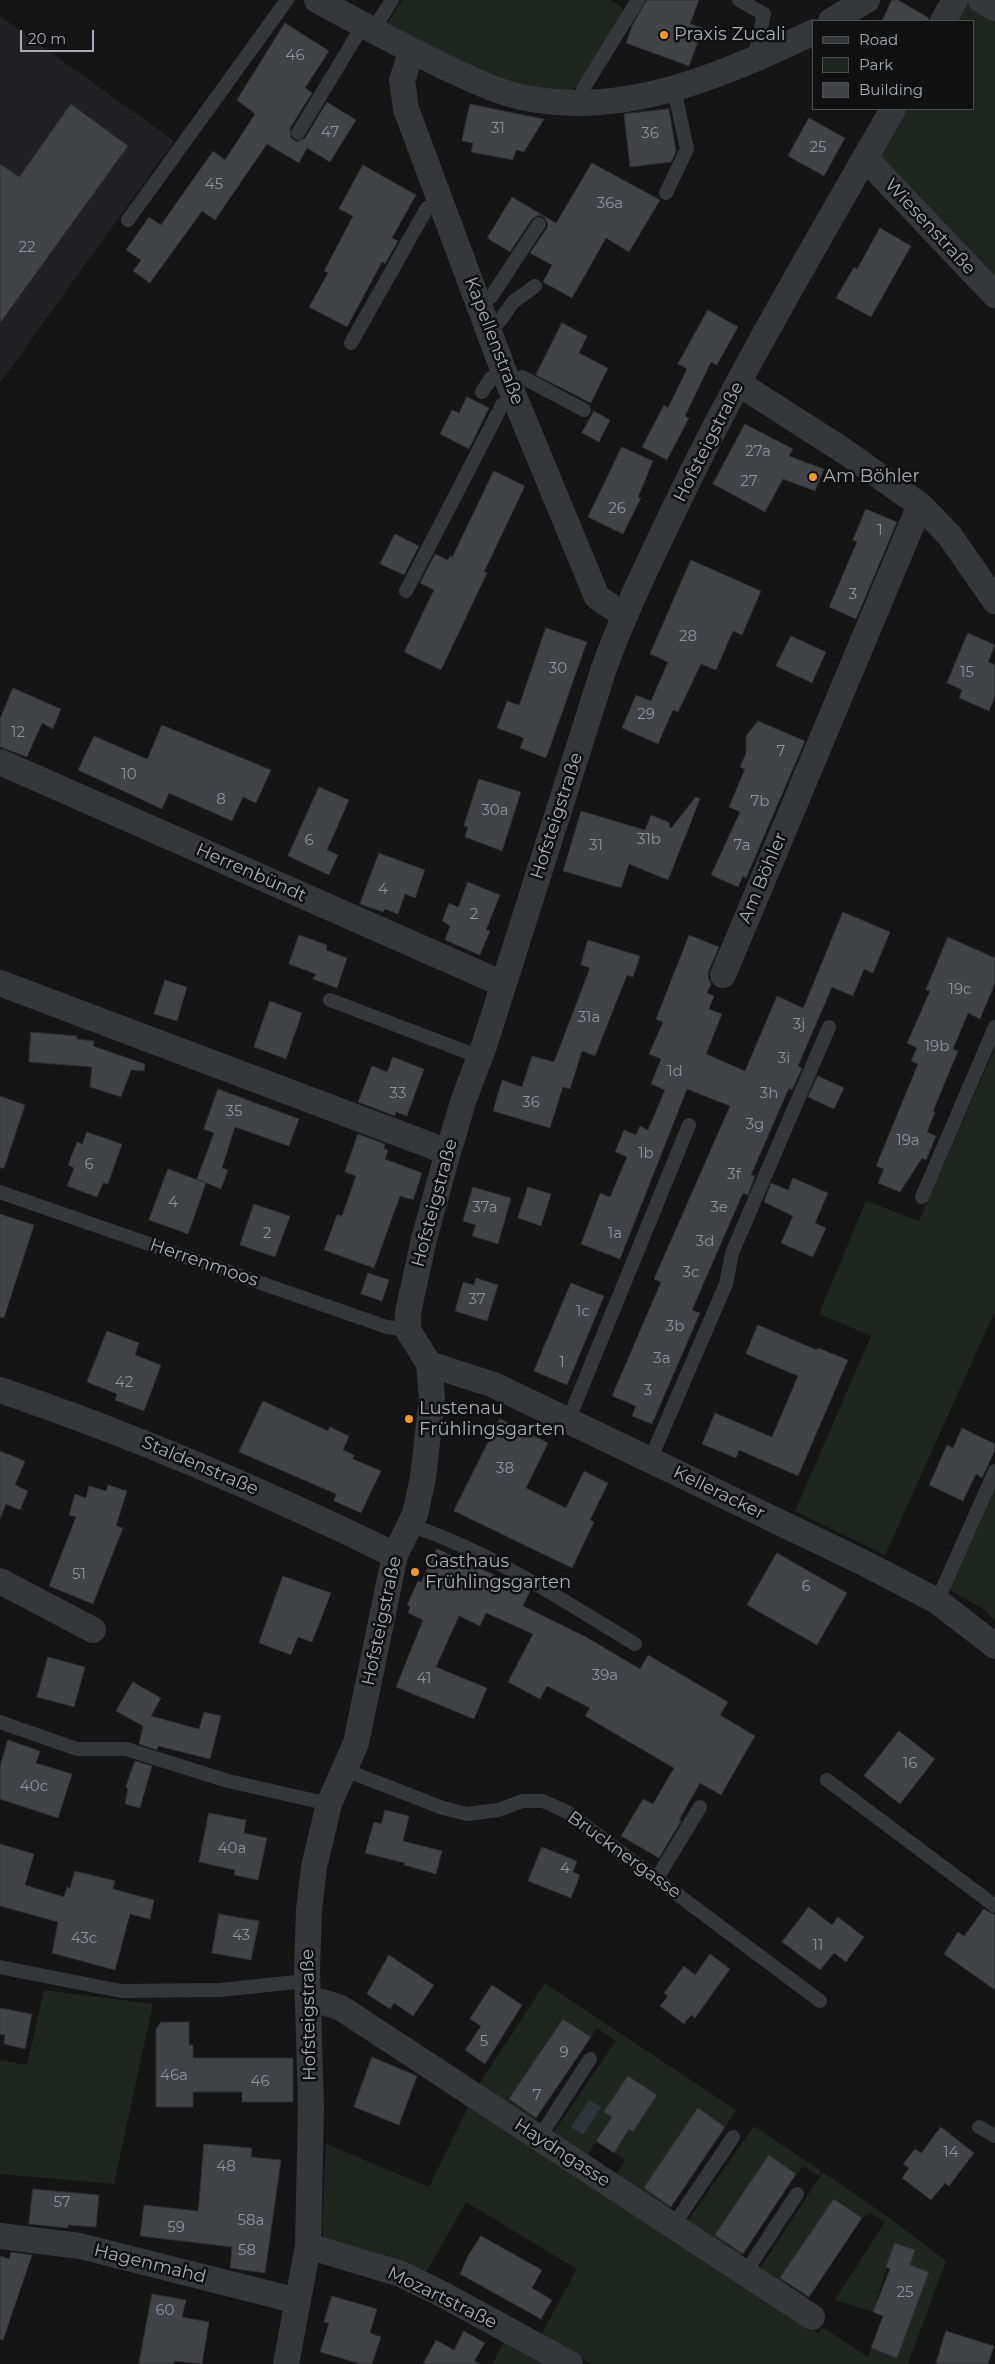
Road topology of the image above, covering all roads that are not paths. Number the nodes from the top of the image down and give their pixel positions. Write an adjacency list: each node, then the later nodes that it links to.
1 (287, 0): 23 (lane)
2 (317, 0): 12 (street)
3 (392, 0): 12 (lane)
4 (638, 0): 17 (lane)
5 (739, 0): 15 (lane)
6 (867, 0): 10 (street)
7 (955, 0): 11 (street)
8 (981, 0): 9 (street)
9 (995, 8)
10 (833, 20)
11 (944, 20)
12 (368, 27): 14 (street); 19 (lane)
13 (812, 33): 15 (street)
14 (412, 52): 17 (street); 22 (street, Kapellenstraße)
15 (754, 60): 16 (street)
16 (674, 89): 17 (street); 21 (lane)
17 (581, 103)
18 (892, 110): 20 (street, Hofsteigstraße)
19 (298, 133)
20 (865, 158): 26 (street, Wiesenstraße); 29 (street, Hofsteigstraße)
21 (666, 193)
22 (441, 202): 27 (street, Kapellenstraße); 28 (lane)
23 (128, 220)
24 (539, 224): 27 (lane)
25 (535, 286): 27 (lane)
26 (995, 295)
27 (482, 314): 30 (street, Kapellenstraße)
28 (351, 343)
29 (738, 383): 33 (street); 36 (street, Hofsteigstraße)
30 (509, 385): 31 (lane); 32 (lane); 34 (lane); 36 (street, Kapellenstraße)
31 (482, 392)
32 (584, 410)
33 (920, 506): 35 (street); 38 (street, Am Böhler)
34 (406, 592)
35 (995, 601)
36 (624, 615): 40 (street, Hofsteigstraße)
37 (0, 762): 40 (street, Herrenbündt)
38 (723, 975)
39 (0, 983): 46 (street)
40 (503, 984): 44 (street, Hofsteigstraße)
41 (330, 1000): 44 (lane)
42 (829, 1026): 53 (lane)
43 (995, 1027): 48 (lane)
44 (480, 1057): 46 (street, Hofsteigstraße)
45 (689, 1126): 52 (lane)
46 (448, 1152): 49 (street, Hofsteigstraße)
47 (0, 1192): 49 (lane, Herrenmoos)
48 (922, 1197)
49 (408, 1330): 50 (street, Hofsteigstraße)
50 (430, 1364): 52 (street, Kelleracker); 55 (street, Hofsteigstraße)
51 (0, 1390): 56 (street, Staldenstraße)
52 (568, 1421): 53 (street, Kelleracker)
53 (650, 1460): 58 (street, Kelleracker)
54 (995, 1471): 58 (lane)
55 (409, 1524): 56 (street, Hofsteigstraße); 60 (lane)
56 (395, 1555): 63 (street, Hofsteigstraße)
57 (0, 1581): 59 (street)
58 (937, 1601): 61 (street, Kelleracker)
59 (93, 1630)
60 (635, 1644)
61 (995, 1646)
62 (0, 1722): 65 (lane)
63 (345, 1770): 65 (street, Hofsteigstraße); 67 (lane, Brucknergasse)
64 (827, 1780): 68 (lane)
65 (328, 1804): 70 (street, Hofsteigstraße)
66 (700, 1807): 67 (lane)
67 (657, 1878): 71 (lane, Brucknergasse)
68 (995, 1906)
69 (0, 1967): 70 (lane)
70 (307, 1992): 76 (street, Haydngasse); 80 (street, Hofsteigstraße)
71 (820, 2000)
72 (590, 2059): 76 (lane)
73 (979, 2127): 74 (lane)
74 (995, 2136)
75 (733, 2137): 78 (lane)
76 (539, 2138): 78 (street, Haydngasse)
77 (797, 2194): 81 (lane)
78 (673, 2226): 81 (street, Haydngasse)
79 (0, 2236): 82 (street, Hagenmahd)
80 (308, 2246): 82 (street, Hofsteigstraße); 85 (street, Mozartstraße)
81 (746, 2273): 83 (street, Haydngasse)
82 (298, 2301): 84 (street, Hofsteigstraße)
83 (812, 2317)
84 (286, 2364)
85 (570, 2364)

